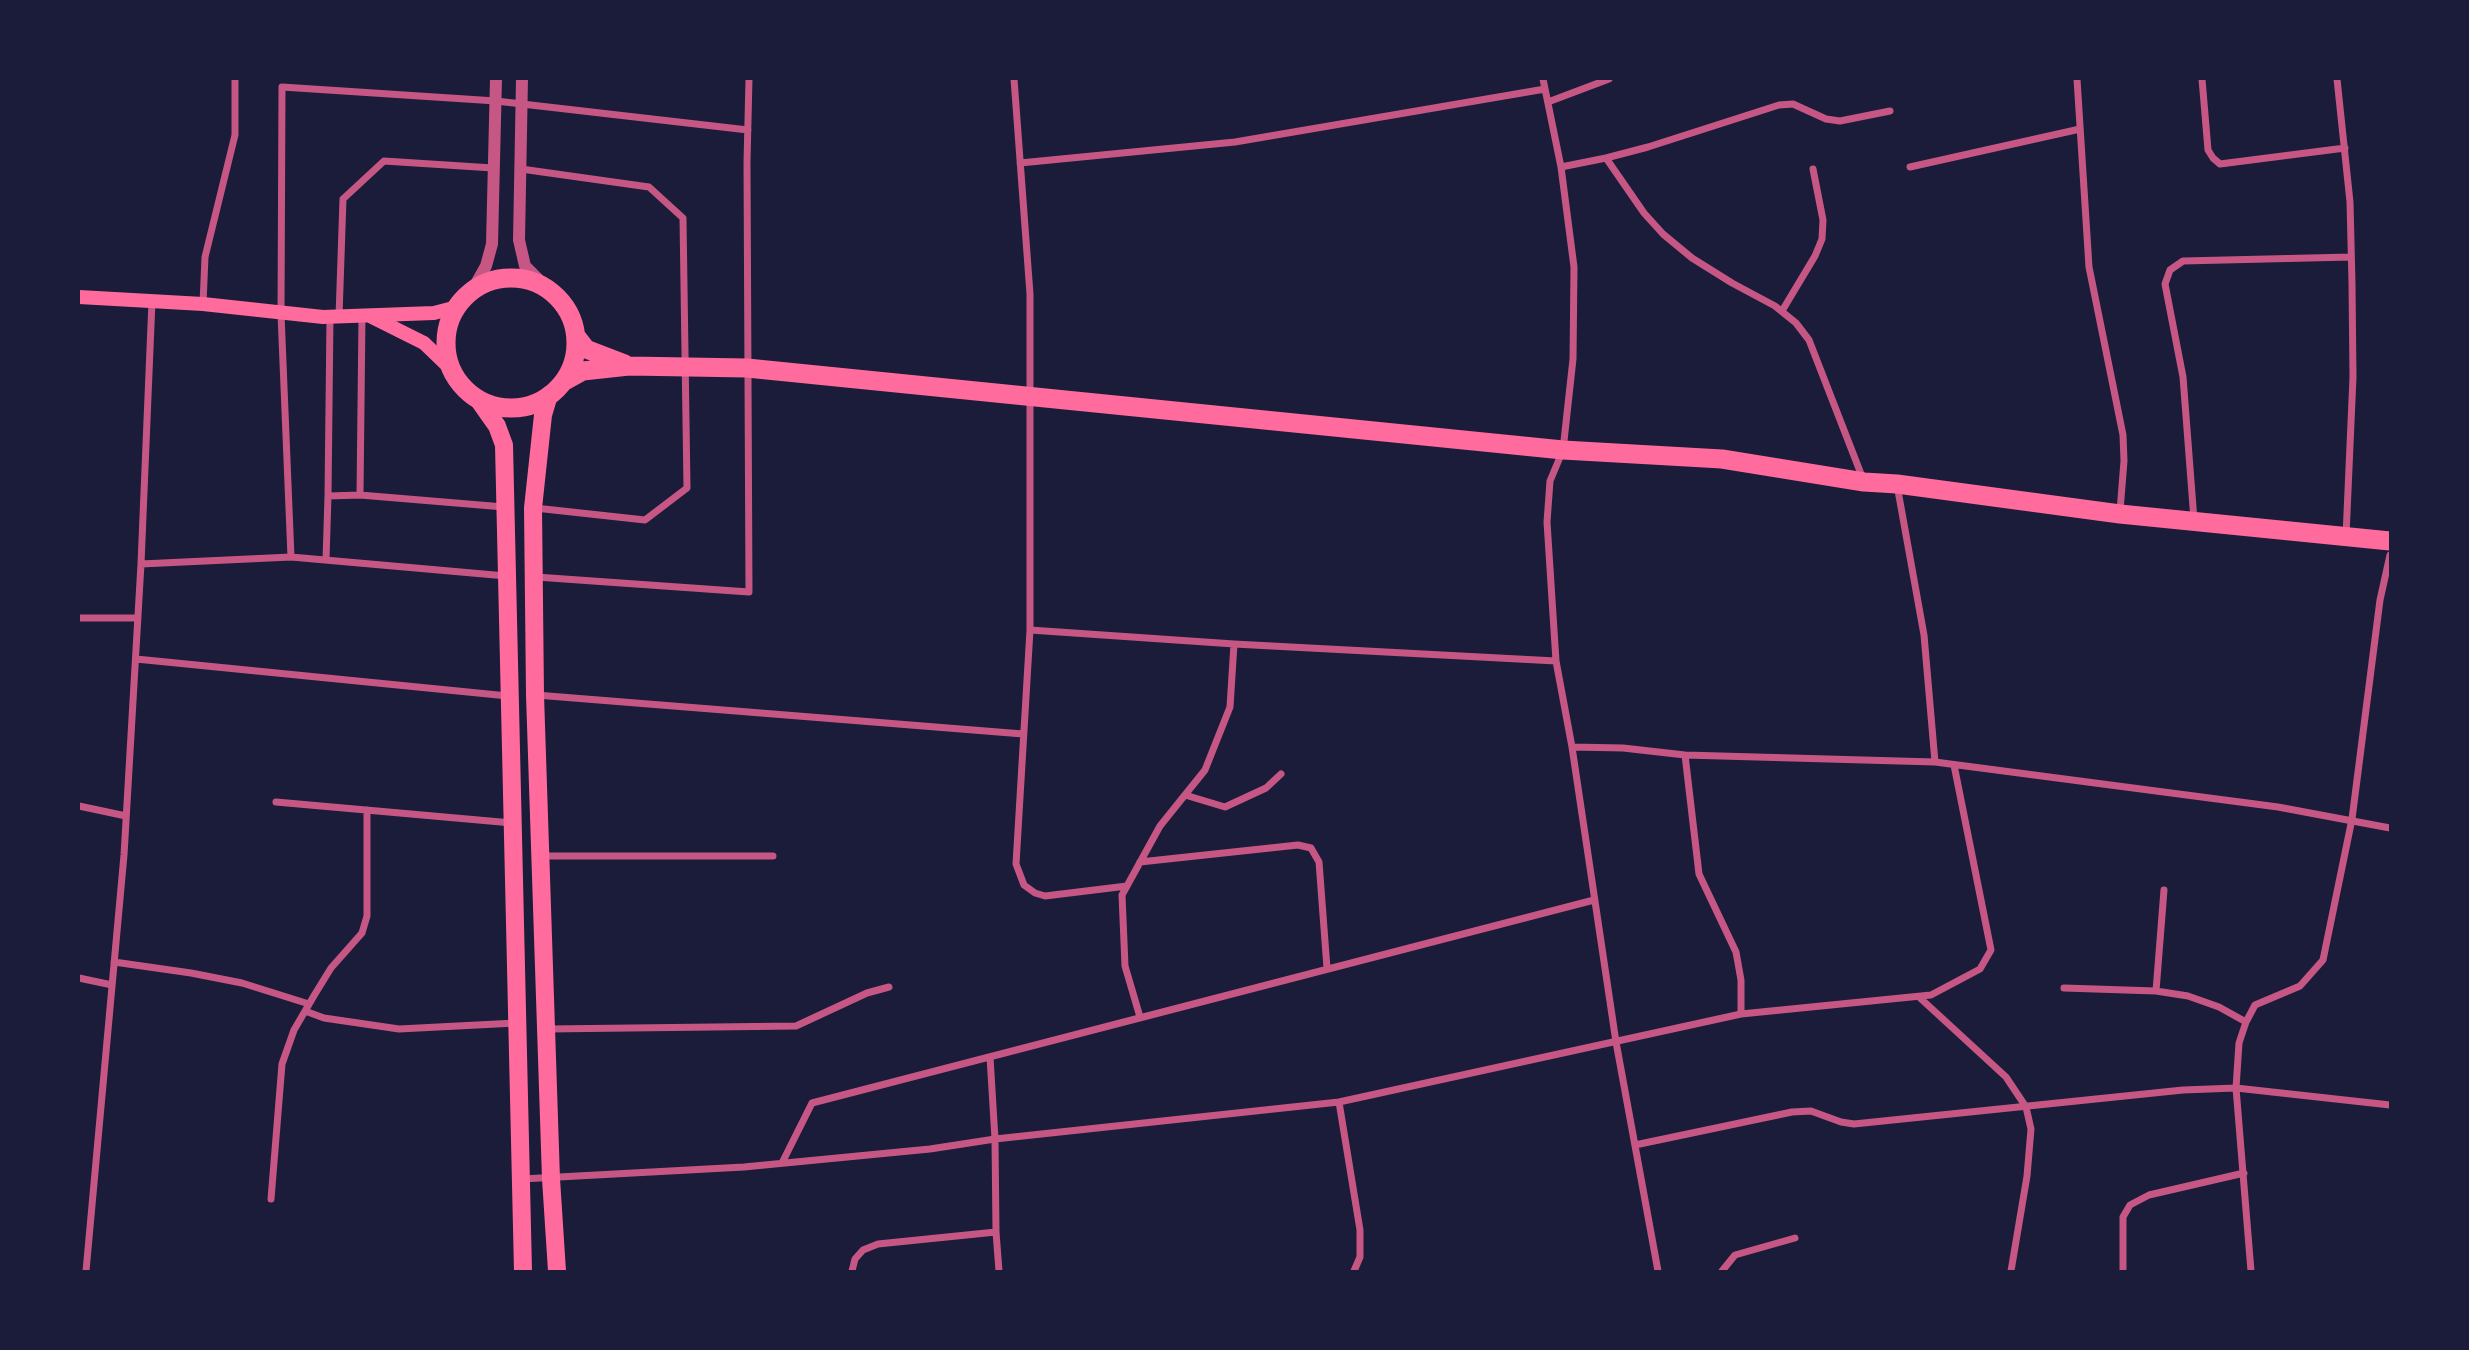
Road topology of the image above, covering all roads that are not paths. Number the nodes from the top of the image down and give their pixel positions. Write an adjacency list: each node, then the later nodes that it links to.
1 (235, 79): 31 (street)
2 (496, 79): 12 (street)
3 (522, 79): 14 (street)
4 (749, 79): 17 (street)
5 (1014, 79): 20 (street)
6 (1543, 79): 11 (street)
7 (1609, 79): 13 (street)
8 (2077, 79): 16 (street)
9 (2202, 79): 18 (street)
10 (2337, 79): 18 (street)
11 (1545, 89): 13 (street); 20 (street)
12 (496, 101): 14 (street); 23 (street); 34 (street)
13 (1548, 102): 21 (street)
14 (523, 104): 17 (street); 24 (street)
15 (1890, 111): 19 (street)
16 (2080, 129): 22 (street); 52 (street)
17 (748, 131): 40 (street)
18 (2345, 148): 26 (street)
19 (1606, 158): 21 (street); 33 (street)
20 (1020, 163): 43 (street)
21 (1561, 167): 45 (street)
22 (1910, 167)
23 (493, 168): 28 (street); 36 (street)
24 (521, 169): 27 (street); 38 (street)
25 (1813, 169): 33 (street)
26 (2351, 257): 53 (street); 54 (street)
27 (547, 288): 28 (highway); 37 (highway)
28 (472, 291): 32 (highway)
29 (79, 297): 30 (main road)
30 (152, 300): 31 (main road); 59 (street)
31 (203, 304): 34 (main road)
32 (457, 307): 35 (main road); 41 (highway)
33 (1782, 311): 46 (street)
34 (281, 314): 36 (main road); 57 (street)
35 (365, 316): 36 (main road); 41 (main road); 48 (street)
36 (334, 317): 49 (street)
37 (576, 336): 39 (highway); 42 (highway)
38 (685, 365): 39 (highway); 40 (highway); 51 (street)
39 (629, 366): 42 (highway)
40 (747, 368): 43 (highway); 61 (street)
41 (451, 369): 44 (highway)
42 (556, 389): 44 (highway); 51 (main road)
43 (1031, 397): 45 (highway); 64 (street)
44 (478, 399): 50 (main road)
45 (1563, 450): 46 (highway); 67 (street)
46 (1864, 482): 47 (highway)
47 (1897, 484): 52 (highway); 73 (street)
48 (360, 495): 49 (street); 50 (street)
49 (328, 496): 58 (street)
50 (506, 507): 60 (main road)
51 (533, 508): 61 (main road)
52 (2120, 514): 53 (highway)
53 (2194, 522): 54 (highway)
54 (2346, 537): 55 (highway)
55 (2390, 541)
56 (2390, 555): 81 (street)
57 (291, 557): 58 (street); 59 (street)
58 (326, 560): 60 (street)
59 (141, 564): 63 (street)
60 (506, 576): 69 (main road)
61 (533, 576): 68 (main road)
62 (79, 618): 63 (street)
63 (138, 618): 66 (street)
64 (1030, 630): 65 (street); 70 (street)
65 (1234, 644): 67 (street); 76 (street)
66 (136, 659): 69 (street); 80 (street)
67 (1556, 661): 71 (street)
68 (536, 695): 70 (street); 84 (main road)
69 (509, 696): 82 (main road)
70 (1023, 734): 87 (street)
71 (1572, 747): 72 (street); 89 (street)
72 (1685, 755): 73 (street); 100 (street)
73 (1934, 762): 74 (street)
74 (1954, 765): 81 (street); 97 (street)
75 (1281, 774): 76 (street)
76 (1185, 795): 86 (street)
77 (276, 802): 79 (street)
78 (79, 806): 80 (street)
79 (367, 810): 82 (street); 98 (street)
80 (126, 816): 90 (street)
81 (2353, 819): 83 (street); 102 (street)
82 (512, 823): 103 (main road)
83 (2390, 828)
84 (542, 856): 85 (street); 104 (main road)
85 (773, 856)
86 (1140, 862): 87 (street); 91 (street)
87 (1127, 886): 101 (street)
88 (2164, 890): 96 (street)
89 (1594, 900): 91 (street); 105 (street)
90 (114, 962): 93 (street); 98 (street)
91 (1327, 968): 101 (street)
92 (79, 978): 93 (street)
93 (112, 985): 120 (street)
94 (888, 987): 104 (street)
95 (2064, 988): 96 (street)
96 (2156, 991): 102 (street)
97 (1919, 996): 100 (street); 110 (street)
98 (309, 1003): 99 (street)
99 (305, 1011): 103 (street); 117 (street)
100 (1741, 1014): 105 (street)
101 (1140, 1017): 106 (street)
102 (2246, 1022): 107 (street)
103 (516, 1023): 115 (main road)
104 (548, 1029): 116 (main road)
105 (1616, 1042): 108 (street); 112 (street)
106 (990, 1057): 111 (street); 113 (street)
107 (2236, 1088): 109 (street); 110 (street); 114 (street)
108 (1339, 1102): 111 (street); 125 (street)
109 (2390, 1105)
110 (2026, 1107): 112 (street); 128 (street)
111 (995, 1139): 113 (street); 118 (street)
112 (1635, 1145): 126 (street)
113 (782, 1163): 116 (street)
114 (2244, 1173): 129 (street); 130 (street)
115 (520, 1179): 116 (street); 121 (main road)
116 (551, 1179): 122 (main road)
117 (271, 1199)
118 (996, 1232): 123 (street); 124 (street)
119 (1796, 1238): 127 (street)
120 (83, 1269)
121 (523, 1271)
122 (557, 1271)
123 (852, 1271)
124 (999, 1271)
125 (1354, 1271)
126 (1658, 1271)
127 (1722, 1271)
128 (2011, 1271)
129 (2123, 1271)
130 (2251, 1271)

